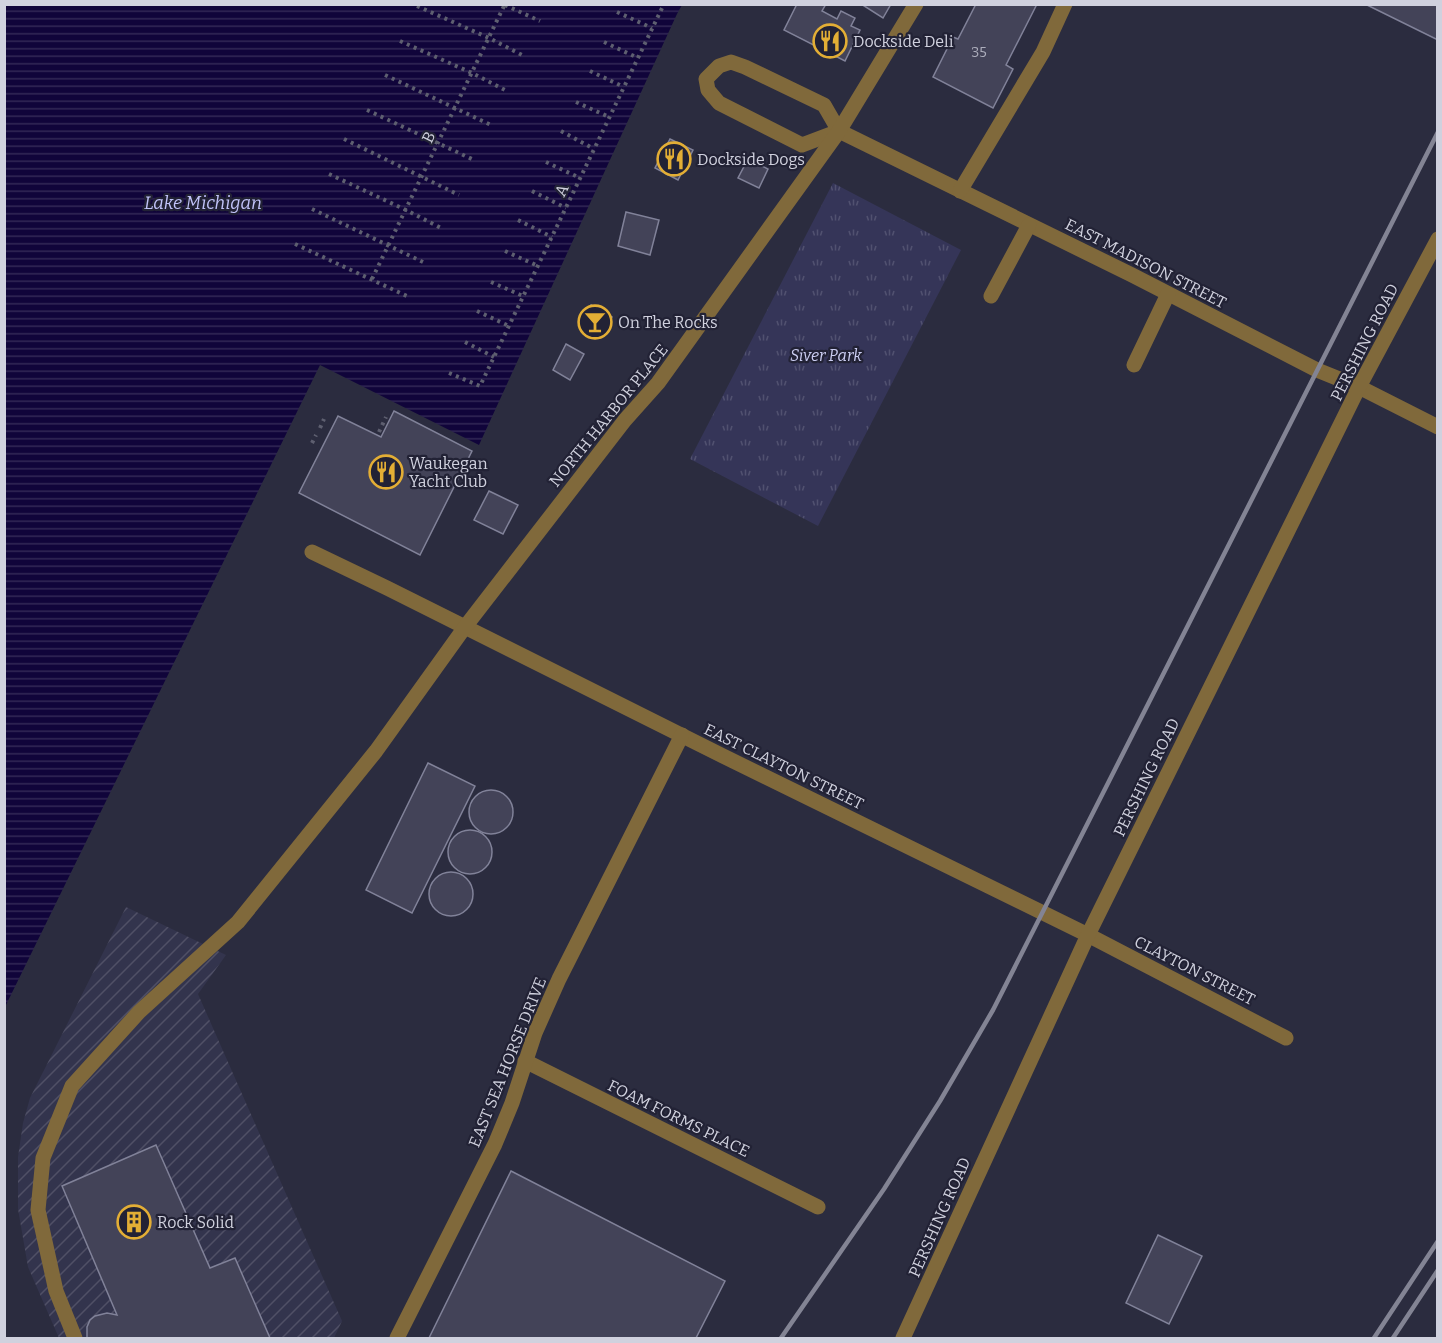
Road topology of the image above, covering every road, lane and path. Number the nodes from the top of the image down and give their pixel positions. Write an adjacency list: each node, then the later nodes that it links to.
1 (664, 4): 8 (path, A)
2 (916, 4): 25 (street, NORTH HARBOR PLACE)
3 (1065, 4): 35 (street)
4 (504, 5): 7 (path); 9 (path, B)
5 (417, 6): 9 (path)
6 (617, 12): 8 (path)
7 (540, 21)
8 (652, 28): 13 (path, A)
9 (489, 38): 12 (path); 15 (path, B)
10 (400, 41): 15 (path)
11 (604, 42): 13 (path)
12 (524, 56)
13 (638, 58): 17 (path, A)
14 (590, 71): 17 (path)
15 (471, 73): 18 (path); 20 (path, B)
16 (384, 75): 20 (path)
17 (624, 87): 22 (path, A)
18 (507, 91)
19 (576, 102): 22 (path)
20 (455, 108): 23 (path); 27 (path, B)
21 (367, 110): 27 (path)
22 (609, 117): 28 (path, A)
23 (491, 125)
24 (561, 131): 28 (path)
25 (839, 132): 25 (street); 35 (street, EAST MADISON STREET); 71 (street, NORTH HARBOR PLACE)
26 (344, 139): 32 (path)
27 (438, 143): 29 (path); 32 (path, B)
28 (594, 149): 33 (path, A)
29 (474, 160)
30 (546, 162): 33 (path)
31 (328, 174): 39 (path)
32 (422, 177): 36 (path); 39 (path, B)
33 (580, 178): 37 (path, A)
34 (532, 191): 37 (path)
35 (960, 191): 41 (street, EAST MADISON STREET)
36 (459, 195)
37 (566, 208): 43 (path, A)
38 (312, 209): 46 (path)
39 (405, 210): 42 (path); 46 (path, B)
40 (518, 220): 43 (path)
41 (1029, 225): 52 (street, EAST MADISON STREET); 54 (street)
42 (441, 228)
43 (552, 237): 49 (path, A)
44 (1437, 239): 62 (street, PERSHING ROAD)
45 (296, 244): 50 (path)
46 (389, 245): 48 (path); 50 (path, B)
47 (506, 251): 49 (path)
48 (425, 263)
49 (538, 266): 53 (path, A)
50 (372, 279): 55 (path)
51 (491, 282): 53 (path)
52 (1168, 294): 60 (street); 62 (street, EAST MADISON STREET)
53 (523, 296): 57 (path, A)
54 (992, 296)
55 (409, 297)
56 (477, 311): 57 (path)
57 (509, 326): 59 (path, A)
58 (465, 342): 59 (path)
59 (494, 357): 61 (path, A)
60 (1134, 365)
61 (449, 373)
62 (1359, 387): 65 (street, EAST MADISON STREET); 73 (street, PERSHING ROAD)
63 (386, 417): 67 (path)
64 (324, 419): 66 (path)
65 (1437, 427)
66 (320, 428)
67 (379, 432)
68 (316, 435): 69 (path)
69 (312, 443)
70 (312, 552): 71 (street, EAST CLAYTON STREET)
71 (465, 627): 72 (street, EAST CLAYTON STREET); 77 (street, NORTH HARBOR PLACE)
72 (682, 735): 73 (street, EAST CLAYTON STREET); 75 (street, EAST SEA HORSE DRIVE)
73 (1088, 935): 74 (street, CLAYTON STREET); 79 (street, PERSHING ROAD)
74 (1286, 1038)
75 (525, 1061): 76 (street, FOAM FORMS PLACE); 78 (street, EAST SEA HORSE DRIVE)
76 (818, 1207)
77 (75, 1338)
78 (397, 1338)
79 (903, 1338)

